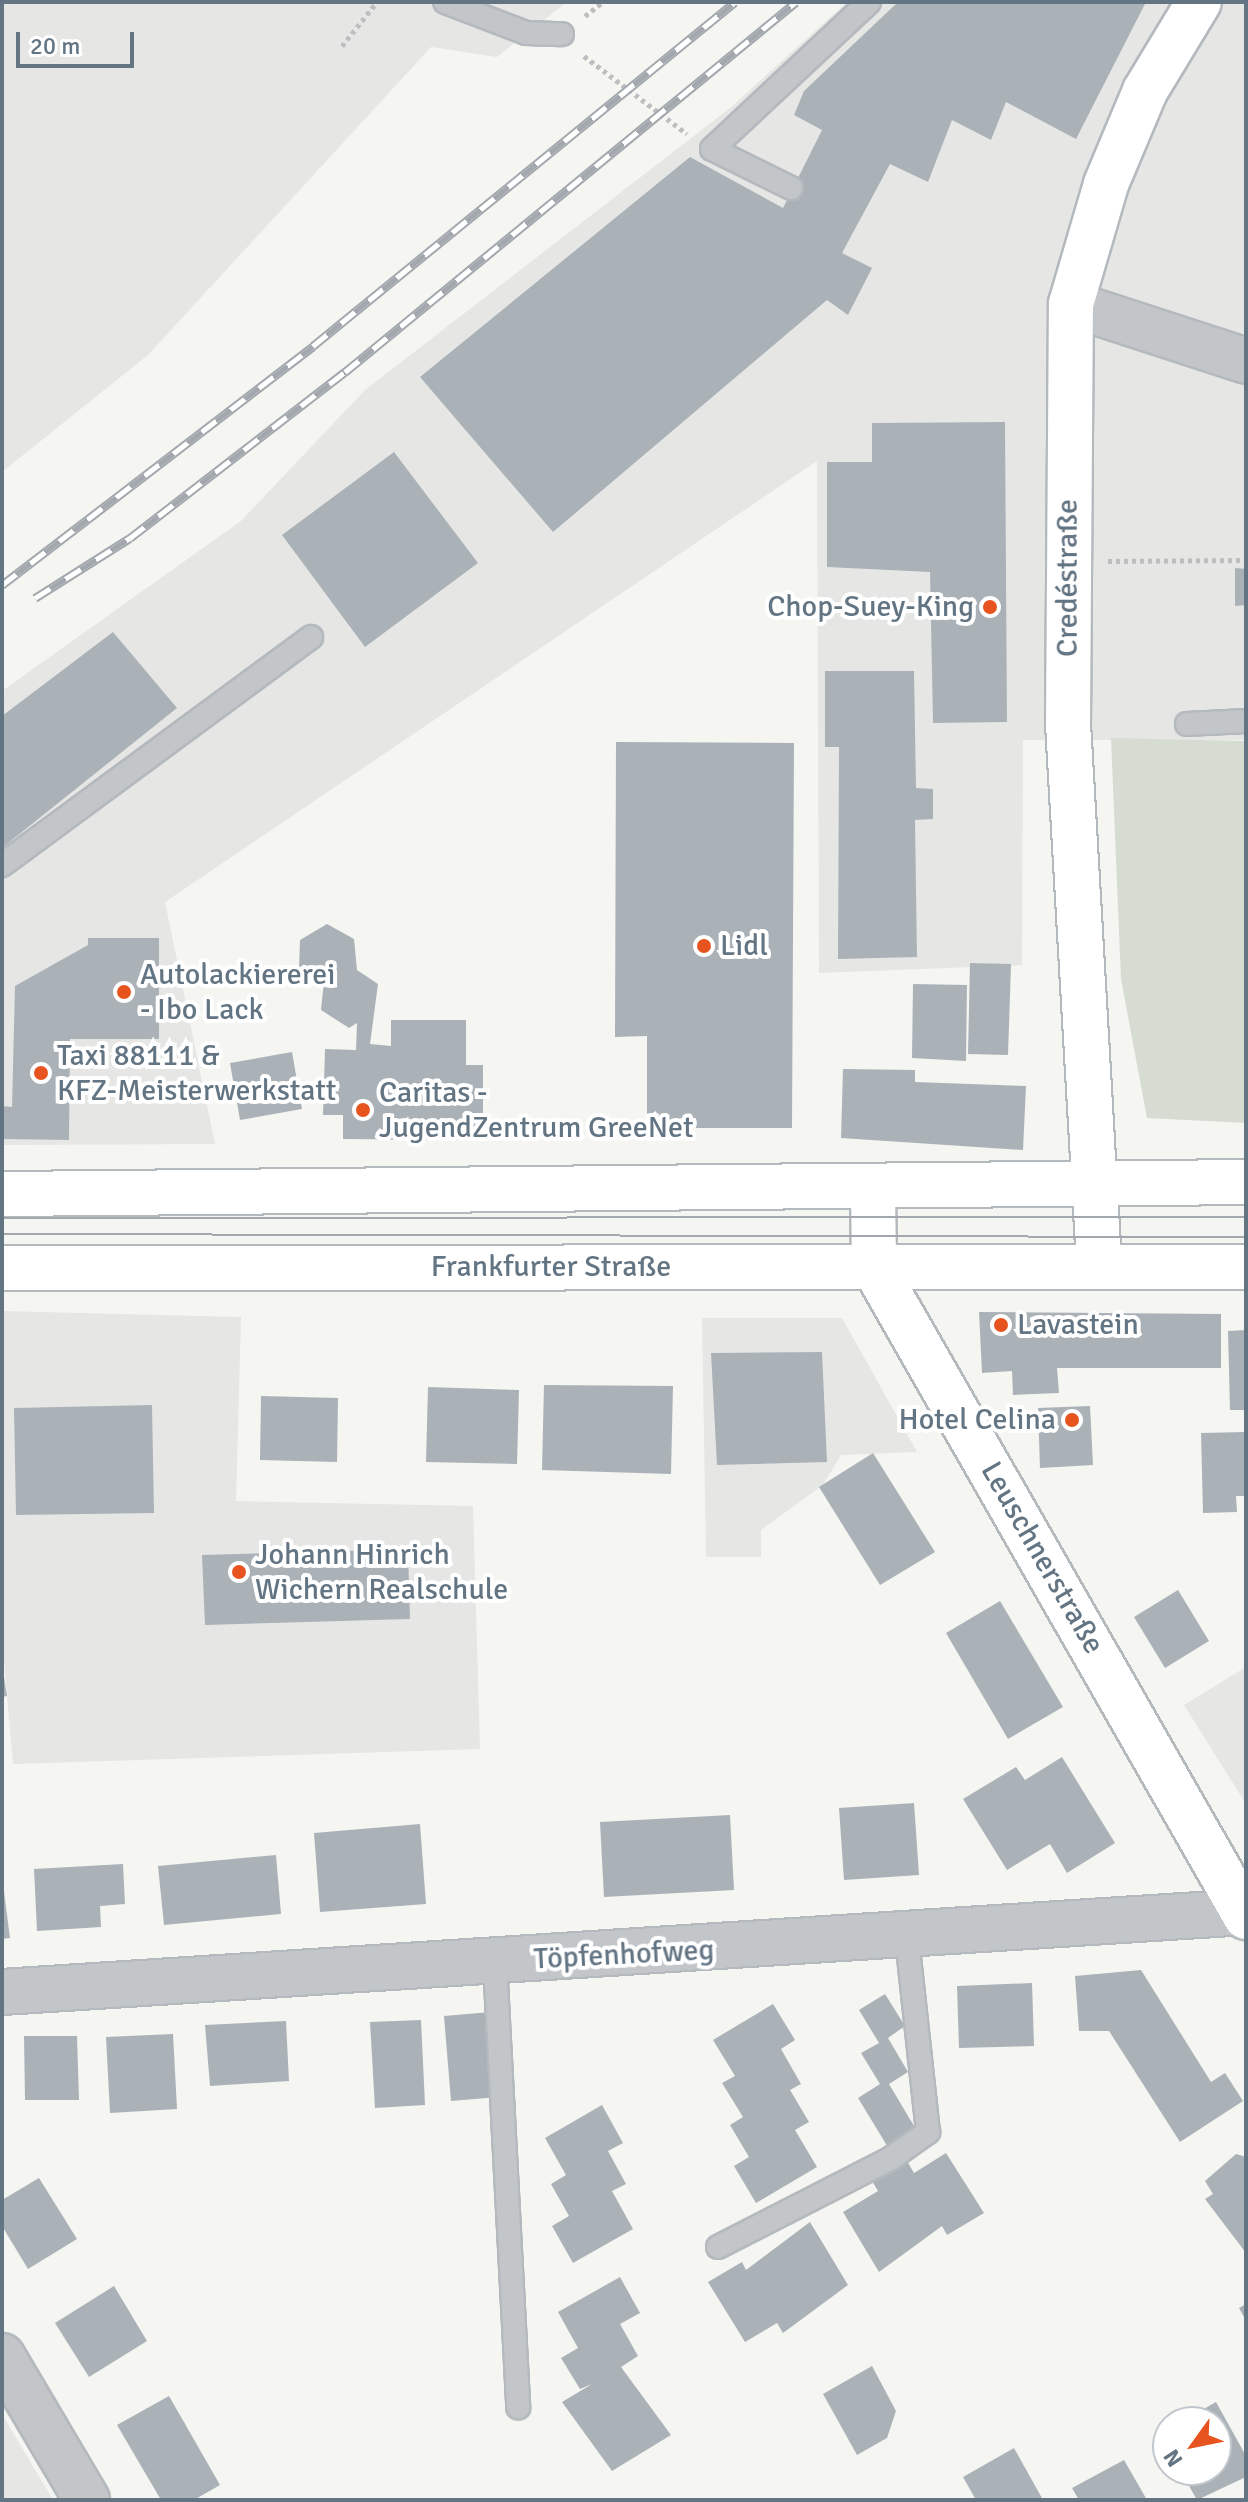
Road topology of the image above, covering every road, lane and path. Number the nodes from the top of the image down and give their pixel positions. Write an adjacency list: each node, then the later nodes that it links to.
1 (377, 2): 6 (path)
2 (445, 2): 5 (lane)
3 (869, 2): 9 (lane)
4 (1199, 2): 10 (main road, Credéstraße)
5 (562, 34)
6 (342, 46)
7 (604, 76): 8 (path)
8 (669, 124)
9 (791, 188)
10 (1071, 304): 11 (street); 12 (main road, Credéstraße)
11 (1246, 361)
12 (1067, 560): 13 (path); 18 (main road, Credéstraße)
13 (1243, 560)
14 (311, 637): 17 (lane)
15 (1246, 721): 16 (lane)
16 (1187, 724)
17 (2, 865)
18 (1091, 1182): 19 (main road); 20 (main road); 22 (main road)
19 (1246, 1182)
20 (873, 1191): 21 (main road); 23 (main road, Leuschnerstraße)
21 (2, 1194)
22 (1099, 1263): 23 (main road, Frankfurter Straße); 24 (main road, Frankfurter Straße)
23 (874, 1267): 25 (main road, Frankfurter Straße); 26 (main road, Leuschnerstraße)
24 (1246, 1267)
25 (2, 1268)
26 (1245, 1914): 27 (street, Töpfenhofweg)
27 (907, 1939): 28 (street, Töpfenhofweg); 30 (lane)
28 (495, 1963): 29 (street, Töpfenhofweg); 32 (lane)
29 (2, 1992)
30 (718, 2247)
31 (2, 2356): 33 (street)
32 (518, 2407)
33 (87, 2500)

